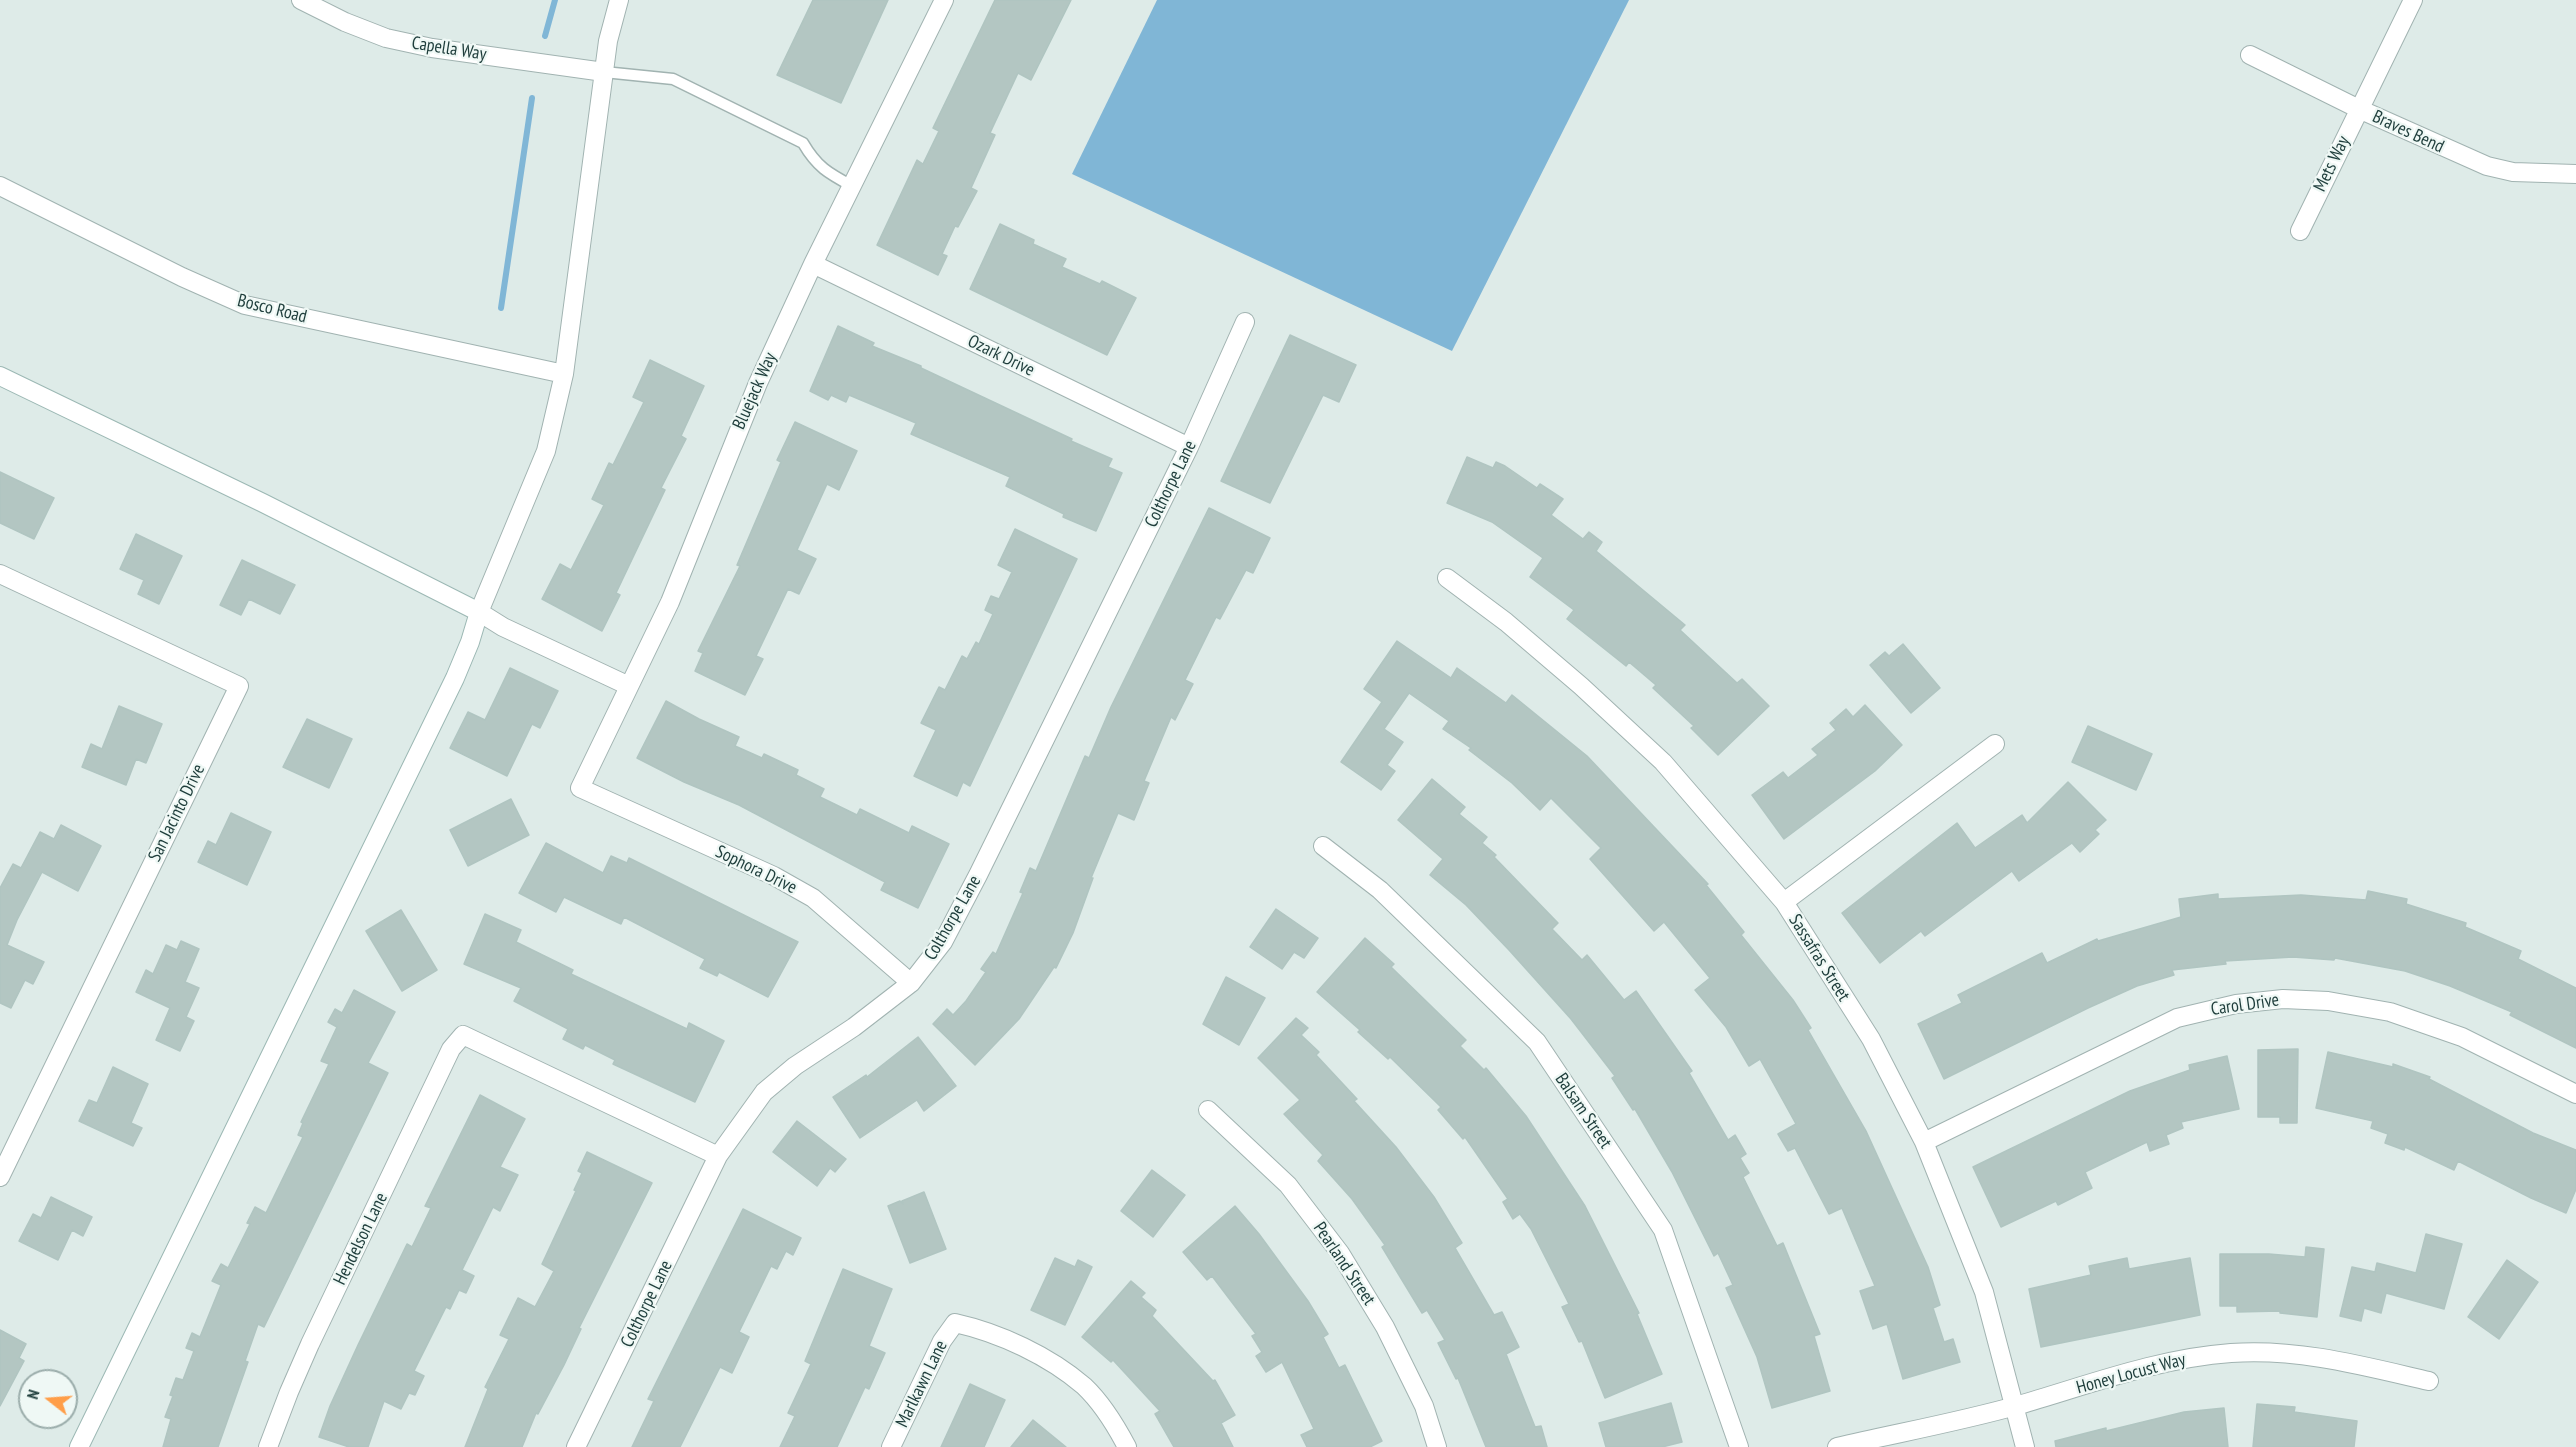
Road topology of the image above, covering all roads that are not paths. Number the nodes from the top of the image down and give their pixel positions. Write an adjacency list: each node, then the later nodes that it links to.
1 (301, 0): 6 (street, Capella Way)
2 (619, 0): 6 (street)
3 (944, 0): 10 (street, Bluejack Way)
4 (2413, 0): 7 (street, Mets Way)
5 (2250, 56): 7 (street, Braves Bend)
6 (604, 72): 10 (lane); 14 (street)
7 (2359, 109): 8 (street, Braves Bend); 11 (street, Mets Way)
8 (2576, 174)
9 (0, 186): 14 (street, Bosco Road)
10 (852, 186): 12 (street, Bluejack Way)
11 (2300, 231)
12 (813, 264): 16 (street, Ozark Drive); 20 (street, Bluejack Way)
13 (1245, 322): 16 (street, Colthorpe Lane)
14 (564, 374): 19 (street)
15 (0, 376): 19 (street)
16 (1189, 447): 25 (street, Colthorpe Lane)
17 (0, 574): 30 (street, San Jacinto Drive)
18 (1447, 578): 24 (street, Sassafras Street)
19 (479, 612): 20 (street); 33 (street)
20 (629, 686): 22 (street, Bluejack Way)
21 (1995, 744): 24 (street)
22 (580, 788): 25 (street, Sophora Drive)
23 (1323, 846): 39 (street, Balsam Street)
24 (1784, 902): 28 (street, Sassafras Street)
25 (911, 983): 29 (street, Colthorpe Lane)
26 (2576, 1094): 28 (street, Carol Drive)
27 (1208, 1110): 38 (street, Pearland Street)
28 (1924, 1142): 32 (street, Sassafras Street)
29 (718, 1156): 34 (street, Hendelson Lane); 35 (street, Colthorpe Lane)
30 (0, 1177)
31 (2429, 1381): 32 (street, Honey Locust Way)
32 (2016, 1406): 40 (street, Honey Locust Way); 41 (street, Sassafras Street)
33 (79, 1447)
34 (268, 1447)
35 (576, 1447)
36 (891, 1447): 37 (street, Marlkawn Lane)
37 (1127, 1447)
38 (1437, 1447)
39 (1739, 1447)
40 (1837, 1447)
41 (2025, 1447)

